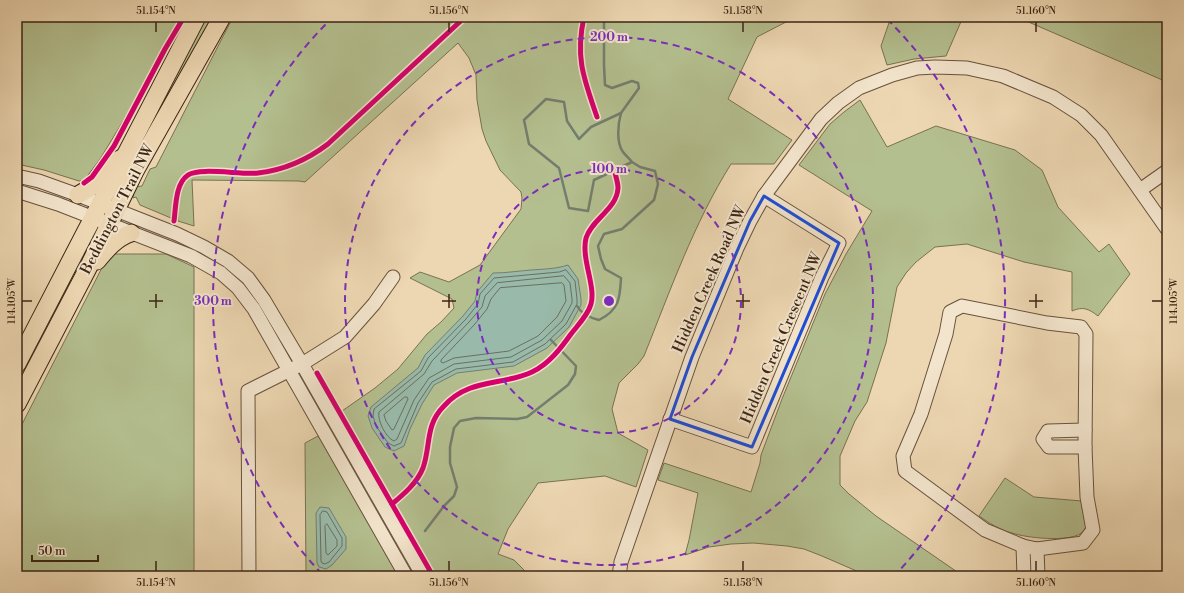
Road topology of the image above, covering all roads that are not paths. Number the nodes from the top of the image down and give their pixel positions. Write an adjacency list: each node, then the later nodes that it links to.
1 (197, 17): 3 (main road, Beddington Trail NW)
2 (222, 17): 11 (main road, Beddington Trail NW)
3 (124, 157): 8 (main road); 10 (main road, Beddington Trail NW)
4 (1167, 172): 6 (street)
5 (17, 176): 8 (street)
6 (1140, 190): 9 (street, Hidden Creek Road NW); 12 (street, Hidden Creek Road NW)
7 (17, 191): 10 (street)
8 (78, 195): 10 (street)
9 (764, 196): 22 (street, Hidden Creek Road NW); 22 (street, Hidden Creek Crescent NW)
10 (96, 211): 11 (street); 18 (main road, Beddington Trail NW)
11 (112, 217): 13 (street); 14 (main road, Beddington Trail NW); 16 (street)
12 (1167, 230)
13 (131, 233): 14 (main road); 17 (street)
14 (86, 270): 21 (main road, Beddington Trail NW)
15 (393, 277): 19 (street)
16 (248, 278): 17 (street); 19 (street)
17 (238, 288): 20 (street)
18 (17, 364)
19 (302, 364): 20 (street); 25 (street)
20 (289, 370): 26 (street); 29 (street)
21 (17, 404)
22 (670, 419): 32 (street, Hidden Creek Road NW)
23 (1085, 430): 24 (street); 24 (street); 27 (street)
24 (1085, 447): 28 (street)
25 (353, 453): 26 (street); 31 (street)
26 (340, 461): 30 (street)
27 (1023, 546): 28 (street); 33 (street)
28 (1037, 549): 34 (street)
29 (249, 576)
30 (406, 576)
31 (423, 576)
32 (619, 576)
33 (1024, 576)
34 (1038, 576)

